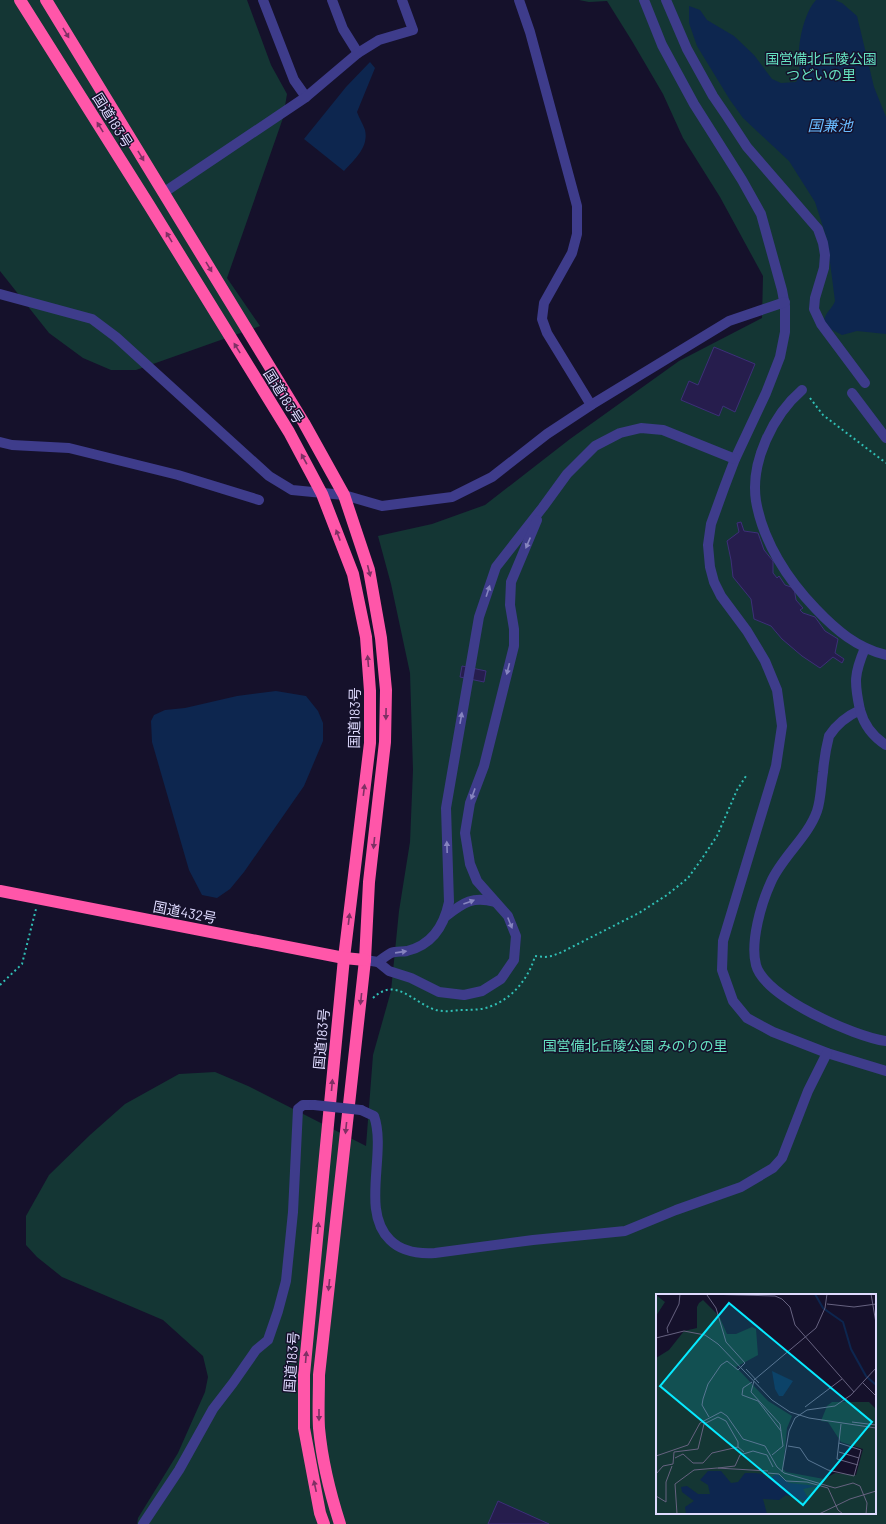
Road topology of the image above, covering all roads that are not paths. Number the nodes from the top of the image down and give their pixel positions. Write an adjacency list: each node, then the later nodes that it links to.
1 (20, 0): 21 (highway, 国道183号, one-way to 1)
2 (46, 0): 11 (highway, 国道183号, one-way to 11)
3 (263, 0): 10 (street)
4 (332, 0): 9 (street)
5 (402, 0): 9 (street)
6 (519, 0): 17 (street)
7 (644, 0): 13 (street)
8 (666, 0): 14 (street)
9 (358, 53): 10 (street)
10 (306, 97): 11 (street)
11 (163, 193): 22 (highway, 国道183号, one-way to 22)
12 (0, 294): 21 (street)
13 (785, 302): 17 (street); 20 (street)
14 (865, 383)
15 (802, 390): 25 (street)
16 (852, 393): 18 (street)
17 (591, 405): 22 (street)
18 (886, 438)
19 (0, 442): 23 (street)
20 (735, 459): 24 (street); 36 (street)
21 (322, 494): 22 (street); 32 (highway, 国道183号, one-way to 21)
22 (344, 494): 33 (highway, 国道183号, one-way to 33)
23 (259, 500)
24 (543, 507): 30 (street, one-way to 30); 31 (street, one-way to 24)
25 (865, 648): 26 (street); 27 (street)
26 (886, 655)
27 (860, 710): 28 (street); 35 (street)
28 (886, 744)
29 (0, 891): 32 (highway, 国道432号)
30 (495, 902): 31 (street, one-way to 30); 34 (street, one-way to 34)
31 (446, 916): 34 (street, one-way to 31)
32 (344, 958): 33 (highway, 国道432号); 39 (highway, 国道183号, one-way to 32)
33 (365, 960): 34 (street); 40 (highway, 国道183号, one-way to 40)
34 (378, 962)
35 (886, 1041)
36 (827, 1053): 37 (street); 38 (street, bridge)
37 (886, 1071)
38 (142, 1524)
39 (324, 1524)
40 (340, 1524)

